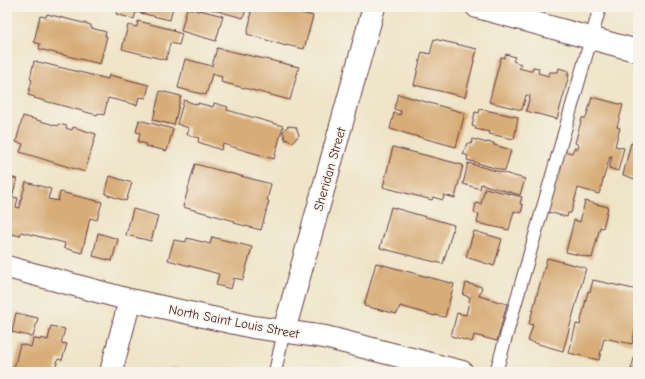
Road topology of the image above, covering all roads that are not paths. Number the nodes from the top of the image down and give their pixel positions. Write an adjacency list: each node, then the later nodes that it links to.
1 (374, 7): 8 (street, Sheridan Street)
2 (477, 7): 4 (street)
3 (600, 7): 4 (lane)
4 (592, 38): 5 (street); 12 (lane)
5 (638, 51)
6 (7, 267): 7 (street, North Saint Louis Street)
7 (130, 300): 8 (street, North Saint Louis Street); 9 (street)
8 (284, 331): 10 (lane); 11 (street, North Saint Louis Street)
9 (111, 372)
10 (275, 372)
11 (462, 372)
12 (496, 372)

